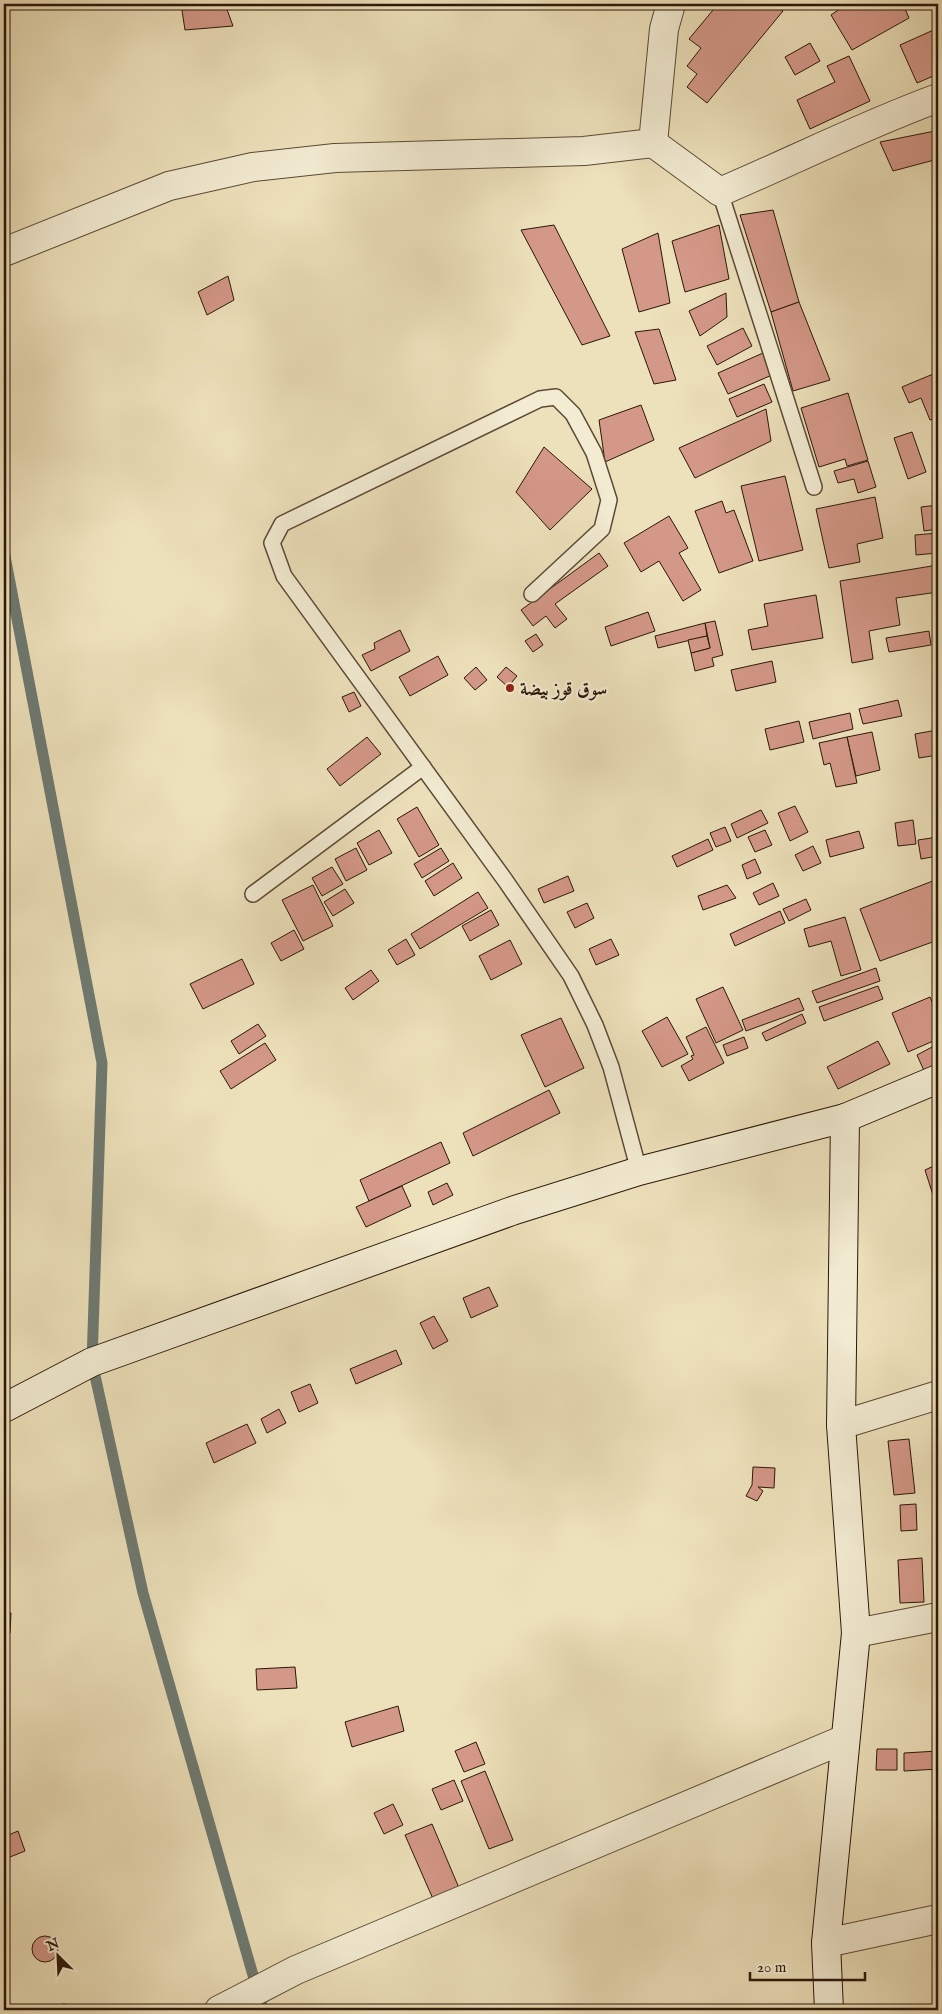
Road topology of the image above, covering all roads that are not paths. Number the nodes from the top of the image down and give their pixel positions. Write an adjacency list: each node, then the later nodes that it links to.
1 (671, 4): 3 (street)
2 (938, 98): 4 (street)
3 (653, 143): 4 (street); 5 (street)
4 (720, 192): 6 (lane)
5 (4, 252)
6 (814, 487)
7 (532, 594): 8 (lane)
8 (423, 767): 9 (lane); 12 (lane)
9 (253, 894)
10 (938, 1079): 11 (street)
11 (845, 1118): 12 (street); 15 (street)
12 (640, 1170): 14 (street)
13 (938, 1395): 15 (street)
14 (4, 1408)
15 (841, 1425): 17 (street)
16 (938, 1617): 17 (street)
17 (856, 1633): 18 (street)
18 (845, 1738): 20 (street); 21 (street)
19 (938, 1919): 20 (street)
20 (826, 1943): 22 (street)
21 (219, 2010)
22 (829, 2010)

